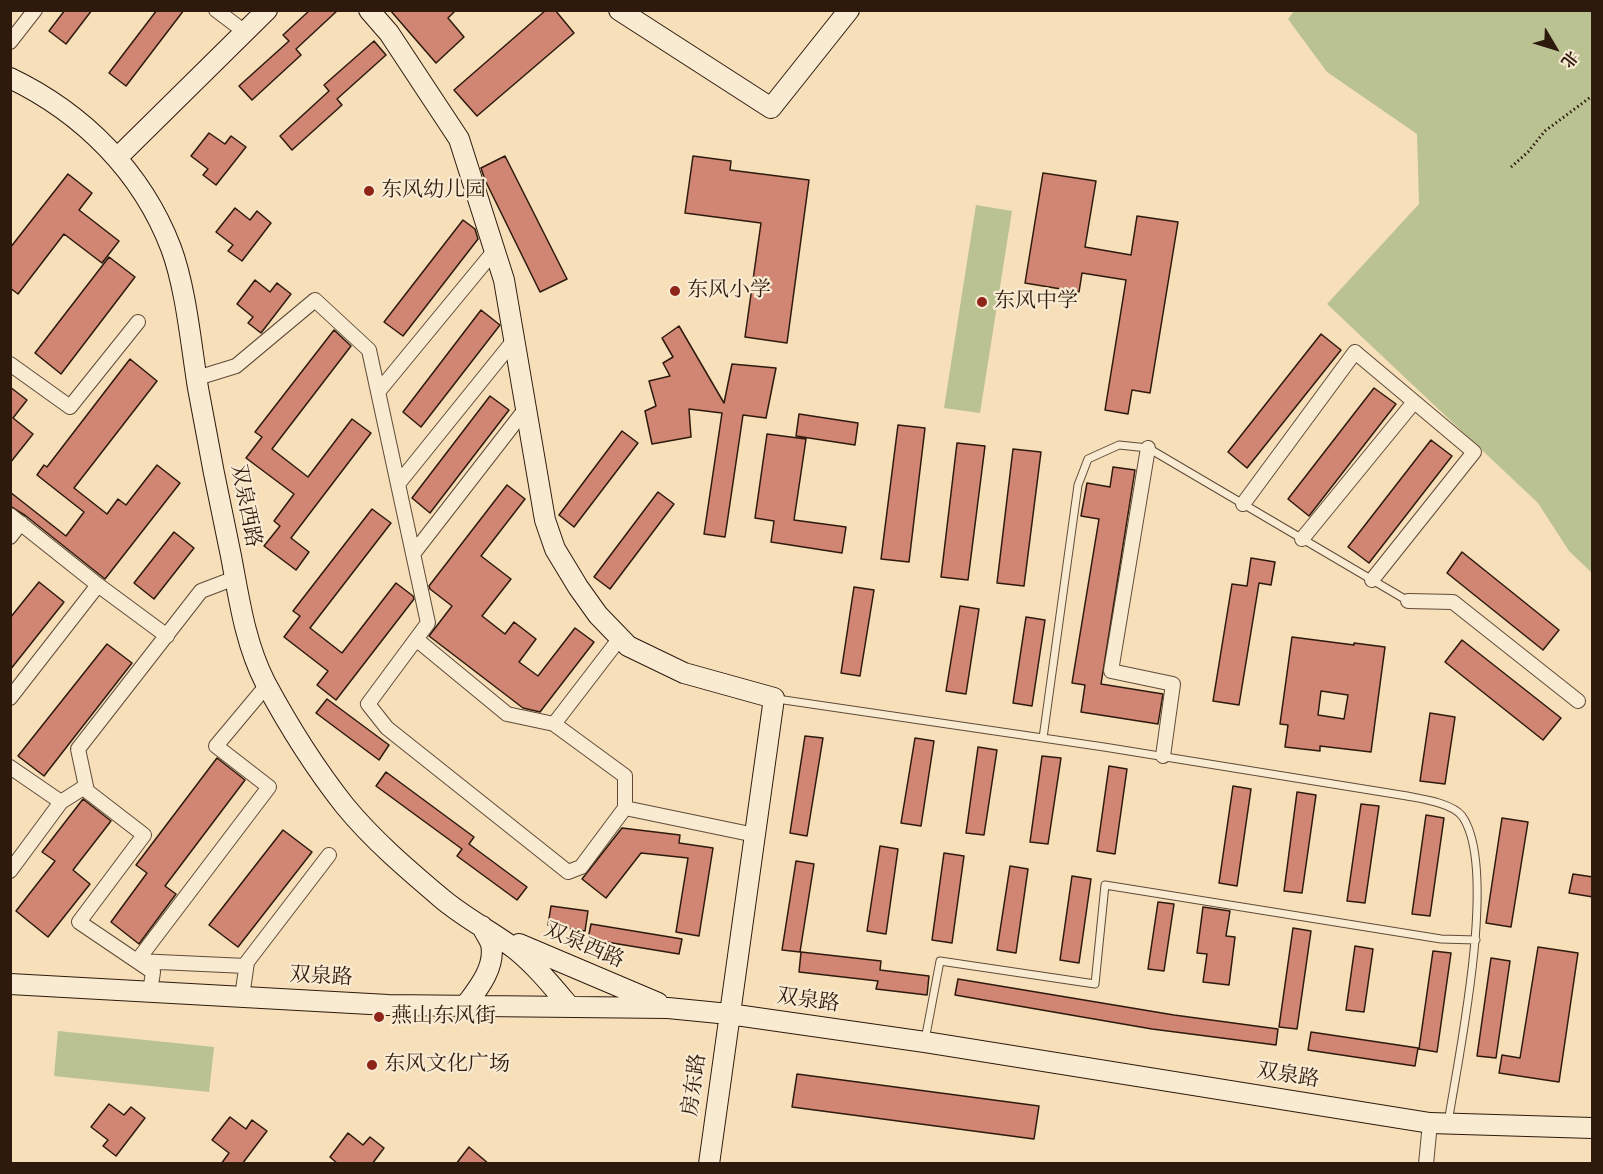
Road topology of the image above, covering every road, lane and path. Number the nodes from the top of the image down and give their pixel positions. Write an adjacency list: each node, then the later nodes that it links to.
1 (35, 10): 8 (street)
2 (216, 10): 7 (street)
3 (267, 10): 7 (street)
4 (369, 10): 13 (street)
5 (619, 10): 6 (street)
6 (849, 10)
7 (245, 32): 11 (street)
8 (10, 42)
9 (10, 78): 11 (street, 双泉西路)
10 (1593, 96): 12 (path)
11 (118, 158): 17 (street, 双泉西路)
12 (1511, 167)
13 (495, 250): 15 (street); 18 (street)
14 (138, 322): 16 (street)
15 (515, 339): 20 (street); 22 (street)
16 (10, 363)
17 (197, 378): 18 (street); 28 (street, 双泉西路)
18 (378, 392): 22 (street)
19 (1414, 402): 23 (street); 26 (street); 29 (street)
20 (527, 407): 27 (street); 33 (street)
21 (1148, 448): 23 (lane); 40 (lane); 41 (street)
22 (398, 484): 27 (street)
23 (1242, 504): 26 (lane)
24 (16, 519): 25 (street); 30 (street)
25 (10, 537)
26 (1302, 539): 29 (lane)
27 (413, 554): 34 (street)
28 (235, 578): 32 (street); 35 (street, 双泉西路)
29 (1372, 580): 31 (lane)
30 (98, 585): 32 (street); 36 (street)
31 (1408, 601): 38 (street)
32 (167, 636): 43 (street)
33 (620, 638): 37 (street); 39 (street)
34 (416, 639): 39 (street); 45 (street)
35 (267, 685): 49 (street, 双泉西路); 51 (street)
36 (10, 698)
37 (774, 698): 40 (lane); 46 (street, 房东路)
38 (1578, 701)
39 (554, 724): 45 (street)
40 (1043, 738): 41 (lane)
41 (1163, 756): 50 (lane)
42 (10, 766): 44 (street)
43 (86, 786): 44 (street); 51 (street)
44 (62, 802): 48 (street)
45 (625, 808): 46 (street)
46 (755, 835): 59 (street, 房东路)
47 (329, 855): 52 (street)
48 (10, 871)
49 (482, 926): 56 (street); 57 (street, 双泉西路); 58 (street, 双泉西路)
50 (1476, 940): 60 (lane); 61 (lane)
51 (137, 961): 52 (street); 54 (street)
52 (246, 966): 55 (street)
53 (10, 984): 54 (street, 双泉路)
54 (150, 992): 55 (street, 双泉路)
55 (242, 997): 56 (street, 双泉路)
56 (465, 1006): 57 (street, 双泉路)
57 (570, 1007): 58 (street, 双泉路)
58 (668, 1008): 59 (street, 双泉路)
59 (729, 1014): 60 (street, 双泉路); 63 (street, 房东路)
60 (925, 1042): 61 (street, 双泉路)
61 (1439, 1123): 62 (street, 双泉路); 64 (street)
62 (1593, 1128)
63 (713, 1163)
64 (1426, 1164)

